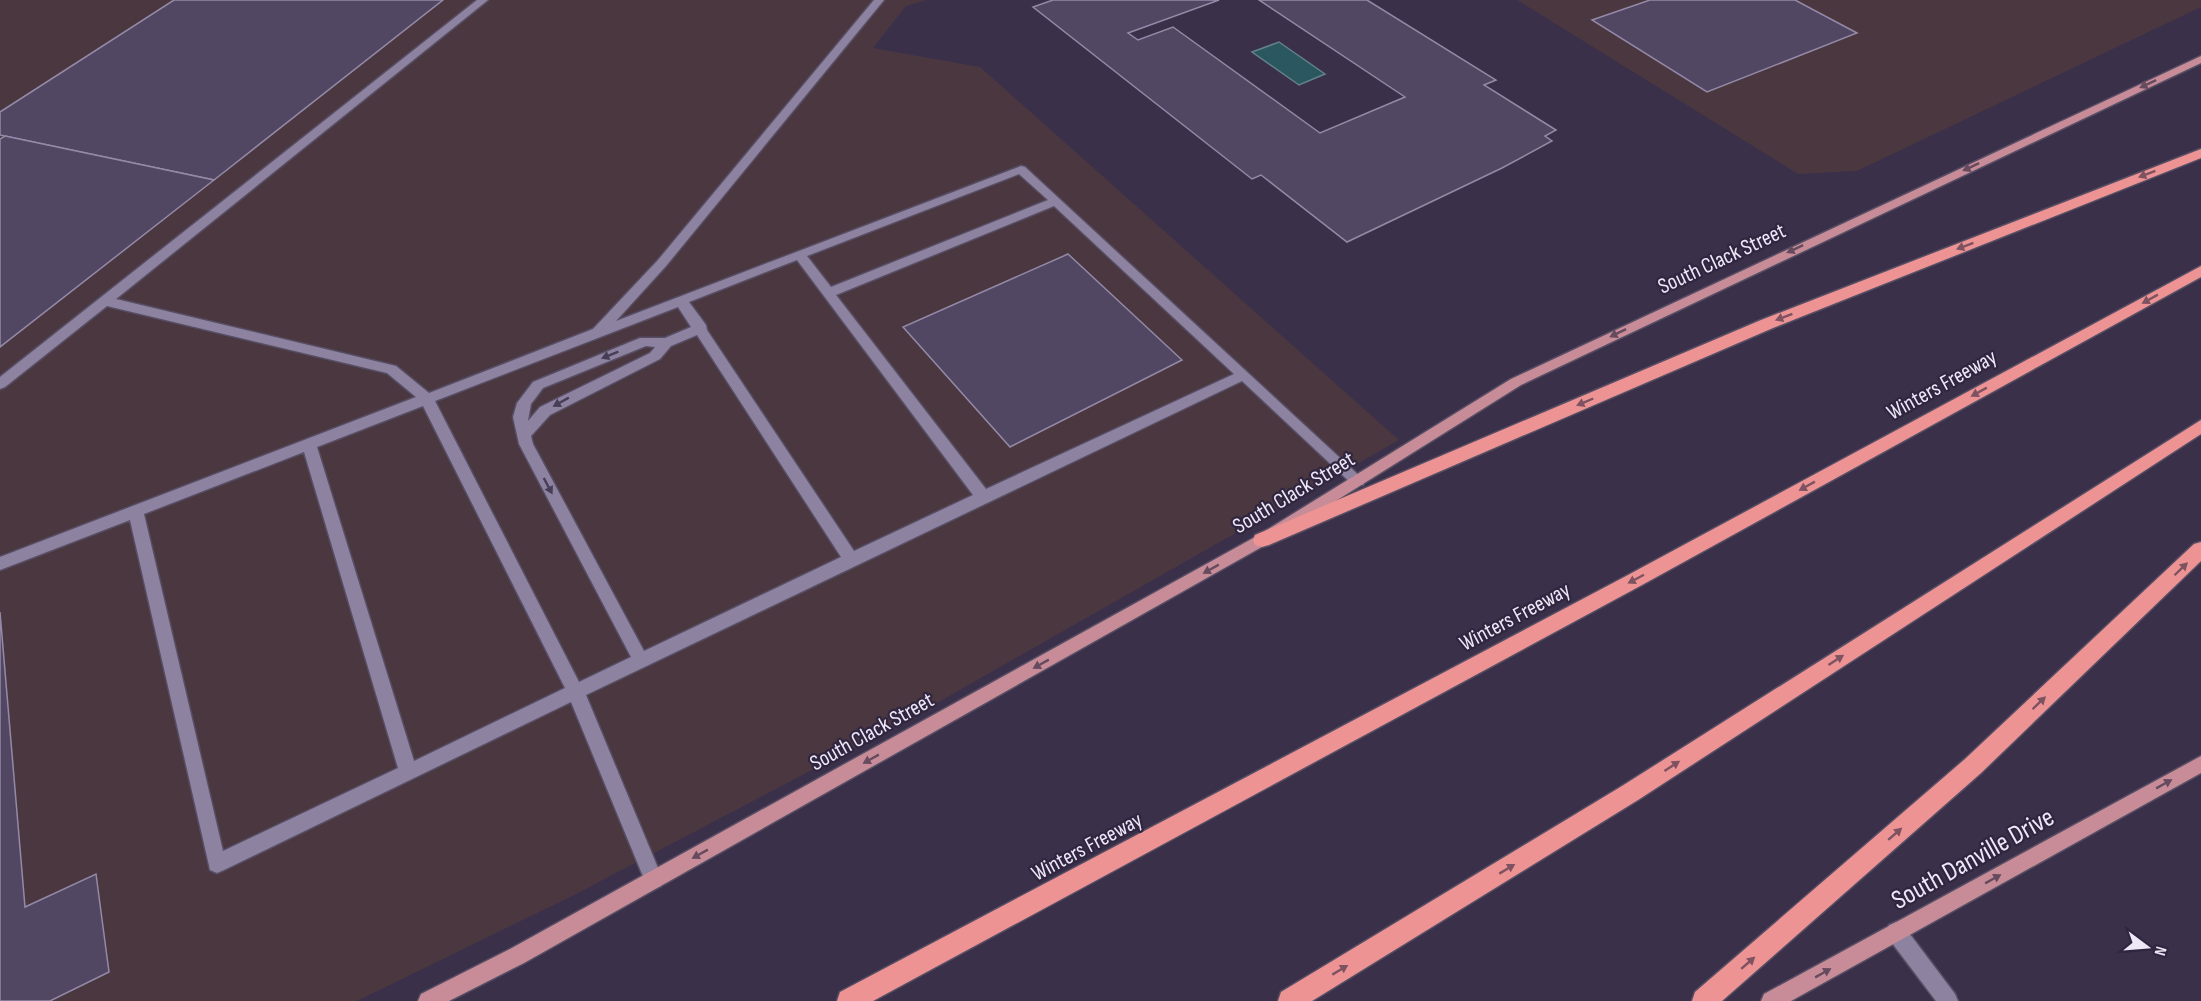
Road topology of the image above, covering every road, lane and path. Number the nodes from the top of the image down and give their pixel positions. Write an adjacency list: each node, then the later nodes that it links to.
1 (483, 0): 9 (lane)
2 (879, 0): 12 (lane)
3 (2201, 59): 20 (main road, South Clack Street, one-way to 20)
4 (2201, 153): 23 (highway, one-way to 23)
5 (1054, 201): 6 (lane); 8 (lane); 14 (lane)
6 (800, 256): 8 (lane); 10 (lane)
7 (2201, 271): 34 (highway, Winters Freeway, one-way to 34)
8 (829, 293): 21 (lane)
9 (105, 301): 15 (lane); 16 (lane)
10 (681, 301): 11 (lane); 12 (lane)
11 (701, 328): 13 (lane); 25 (lane)
12 (597, 333): 16 (lane)
13 (666, 343): 18 (lane, one-way to 18); 18 (lane, one-way to 18)
14 (1243, 375): 20 (lane); 21 (lane)
15 (0, 384)
16 (427, 399): 19 (lane); 28 (lane)
17 (2201, 426): 35 (highway, one-way to 17)
18 (526, 433): 27 (lane, one-way to 27)
19 (309, 444): 22 (lane); 30 (lane)
20 (1358, 481): 23 (main road, South Clack Street)
21 (983, 497): 25 (lane)
22 (136, 512): 26 (lane); 30 (lane)
23 (1262, 540): 31 (main road, South Clack Street, one-way to 31)
24 (2201, 549): 36 (highway, one-way to 24)
25 (851, 559): 27 (lane)
26 (0, 564)
27 (641, 661): 28 (lane)
28 (576, 692): 30 (lane); 31 (lane)
29 (2201, 764): 32 (main road, South Danville Drive, one-way to 29)
30 (408, 770)
31 (654, 880): 33 (main road, South Clack Street)
32 (1896, 932): 37 (main road, South Danville Drive, one-way to 32); 38 (lane)
33 (428, 1001)
34 (849, 1001)
35 (1290, 1001)
36 (1704, 1001)
37 (1771, 1001)
38 (1948, 1001)

